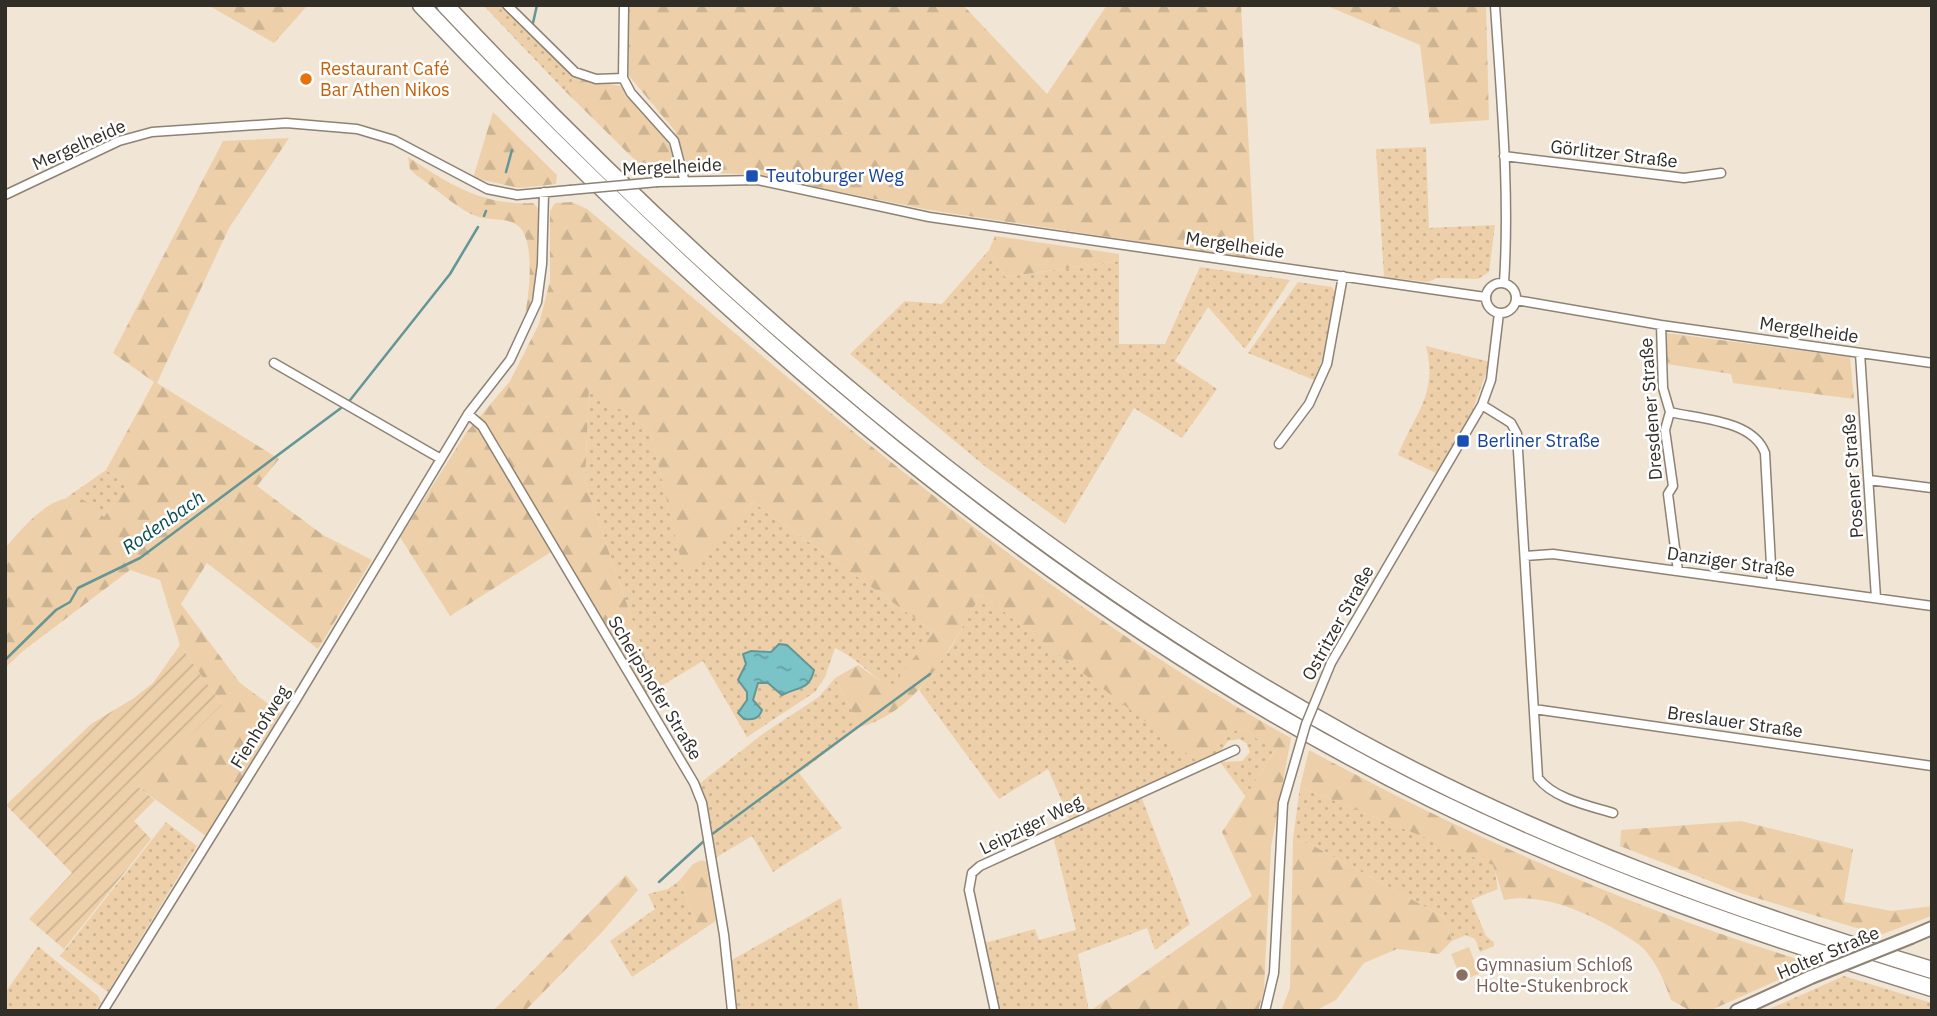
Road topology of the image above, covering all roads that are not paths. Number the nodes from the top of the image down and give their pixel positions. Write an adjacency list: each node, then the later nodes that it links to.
1 (421, 5): 39 (highway)
2 (445, 5): 38 (highway)
3 (507, 5): 6 (street)
4 (624, 5): 6 (street)
5 (1495, 5): 7 (street)
6 (622, 78): 9 (street)
7 (1504, 156): 8 (street, Görlitzer Straße); 13 (street)
8 (1721, 173)
9 (684, 179): 10 (street, Mergelheide, bridge); 12 (street, Mergelheide)
10 (544, 192): 11 (street, Mergelheide); 23 (street, Fienhofweg)
11 (5, 195)
12 (1343, 276): 14 (street, Mergelheide); 24 (street)
13 (1504, 282): 14 (street); 15 (street)
14 (1485, 297): 16 (street)
15 (1516, 300): 16 (street); 17 (street, Mergelheide)
16 (1499, 313): 21 (street, Ostritzer Straße)
17 (1661, 325): 18 (street, Mergelheide); 22 (street, Dresdener Straße)
18 (1860, 353): 20 (street, Mergelheide); 26 (street, Posener Straße)
19 (274, 363): 25 (street)
20 (1932, 363)
21 (1482, 405): 28 (street); 43 (street, Ostritzer Straße, bridge)
22 (1670, 412): 29 (street, Dresdener Straße); 30 (street)
23 (468, 414): 25 (street, Fienhofweg); 41 (street, Scheipshofer Straße)
24 (1279, 444)
25 (441, 459): 40 (street, Fienhofweg)
26 (1869, 480): 27 (street); 31 (street, Posener Straße)
27 (1932, 488)
28 (1525, 556): 29 (street, Danziger Straße); 33 (street)
29 (1678, 571): 30 (street, Danziger Straße)
30 (1772, 584): 31 (street, Danziger Straße)
31 (1876, 598): 32 (street, Danziger Straße)
32 (1932, 606)
33 (1534, 709): 35 (street, Breslauer Straße); 36 (street)
34 (1235, 750): 42 (street, Leipziger Weg)
35 (1932, 766)
36 (1613, 813)
37 (1932, 928): 44 (street, Holter Straße, bridge)
38 (1932, 970)
39 (1932, 988)
40 (103, 1011)
41 (732, 1011)
42 (995, 1011)
43 (1265, 1011)
44 (1737, 1011)

